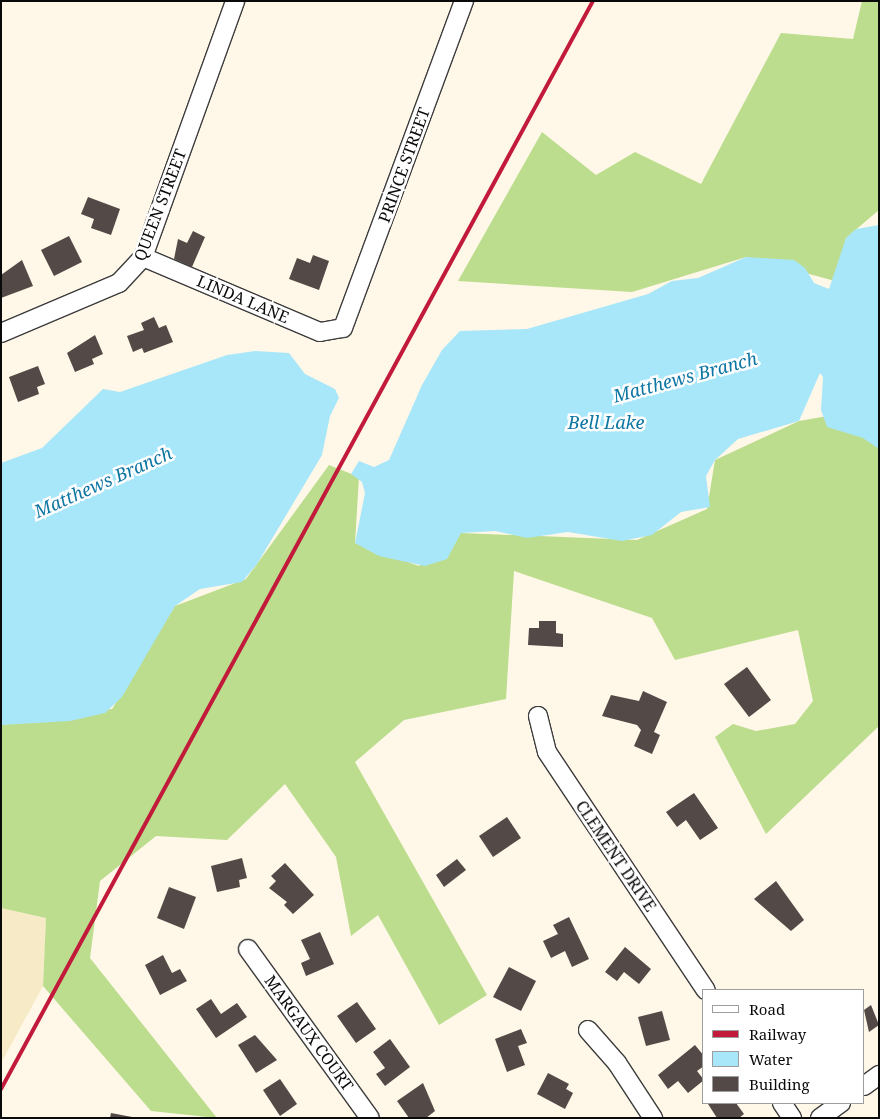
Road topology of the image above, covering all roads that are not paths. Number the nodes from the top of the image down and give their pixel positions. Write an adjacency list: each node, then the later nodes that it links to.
1 (235, 1): 3 (street, QUEEN STREET)
2 (464, 1): 4 (street, PRINCE STREET)
3 (143, 257): 4 (street, LINDA LANE); 5 (street, QUEEN STREET)
4 (343, 328)
5 (1, 333)
6 (538, 716): 8 (street, CLEMENT DRIVE)
7 (248, 949): 14 (street, MARGAUX COURT)
8 (705, 989)
9 (588, 1030): 15 (street)
10 (879, 1075): 11 (street)
11 (865, 1085)
12 (783, 1104): 16 (street)
13 (840, 1104): 17 (street)
14 (370, 1118)
15 (653, 1118)
16 (792, 1118)
17 (820, 1118)

